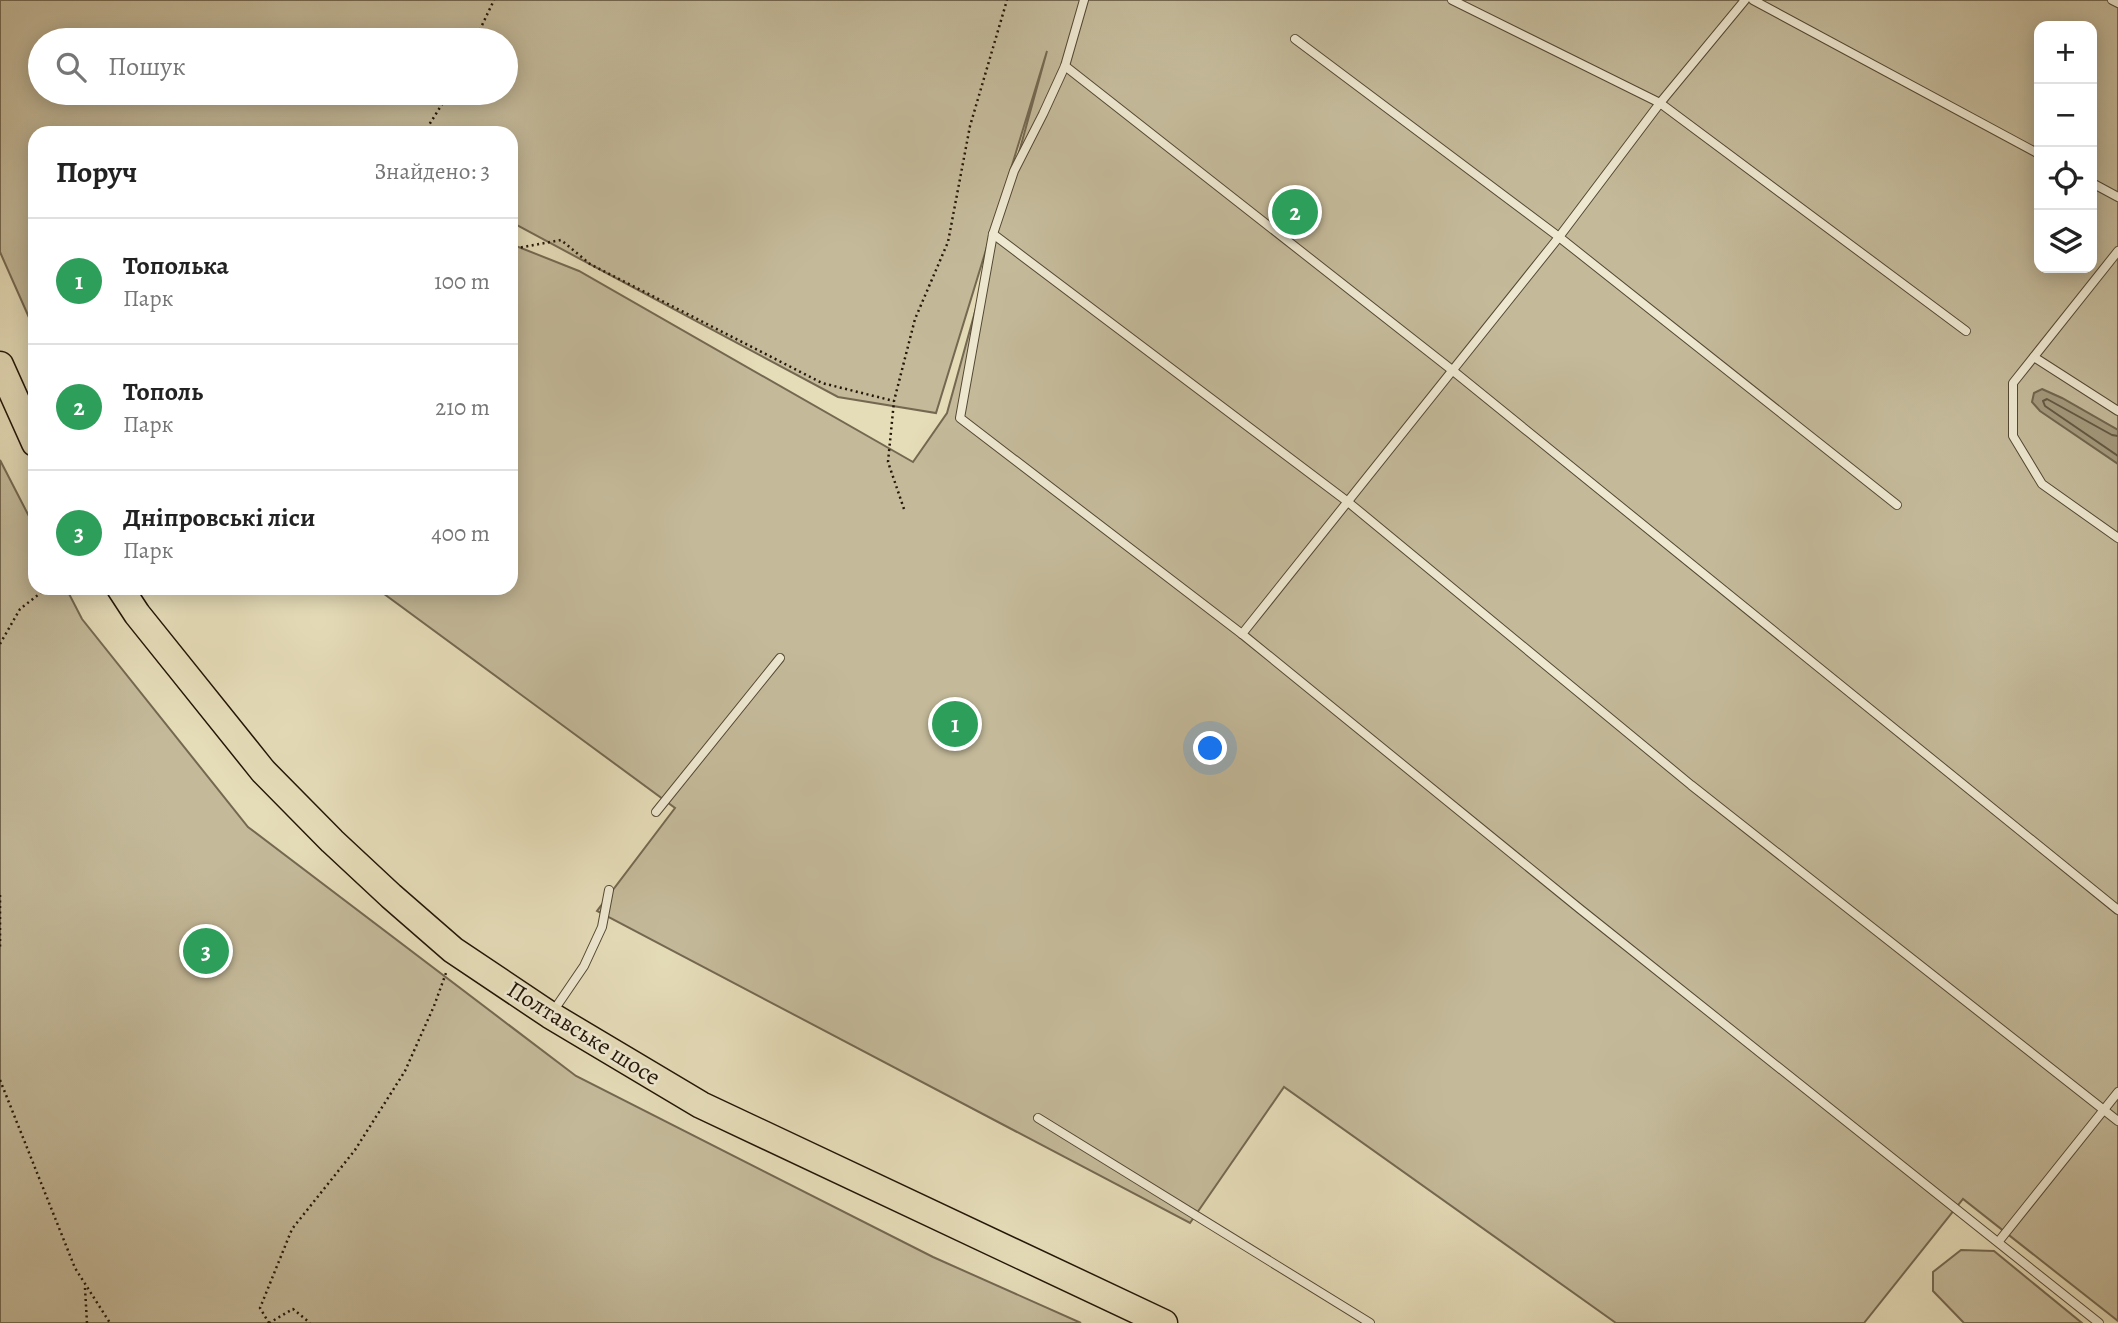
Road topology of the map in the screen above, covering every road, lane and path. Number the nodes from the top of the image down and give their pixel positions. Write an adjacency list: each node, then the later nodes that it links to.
1 (494, 0): 9 (path)
2 (1007, 0): 26 (path)
3 (1084, 0): 11 (lane)
4 (1452, 0): 12 (lane)
5 (1745, 0): 12 (lane)
6 (1752, 0): 15 (lane)
7 (2112, 0): 8 (lane)
8 (2118, 3)
9 (481, 28)
10 (1295, 39): 19 (lane)
11 (1065, 66): 18 (lane); 25 (lane)
12 (1661, 103): 19 (lane); 22 (lane)
13 (442, 105): 14 (path)
14 (428, 126)
15 (2034, 151)
16 (2097, 186): 17 (lane)
17 (2118, 197)
18 (993, 234): 29 (lane); 35 (lane)
19 (1559, 237): 25 (lane); 30 (lane)
20 (518, 248): 26 (path)
21 (2118, 251): 23 (lane)
22 (1966, 331)
23 (2034, 357): 27 (lane); 32 (lane)
24 (0, 365): 28 (main road)
25 (1452, 370): 29 (lane); 41 (lane)
26 (894, 401): 31 (path)
27 (2118, 411)
28 (28, 427)
29 (1348, 502): 35 (lane); 47 (lane)
30 (1897, 505)
31 (904, 509)
32 (2118, 538)
33 (38, 595): 36 (path)
34 (125, 595): 43 (main road, Полтавське шосе)
35 (1242, 634): 50 (lane)
36 (0, 644)
37 (780, 658): 38 (lane)
38 (656, 812)
39 (609, 890): 44 (lane)
40 (0, 895): 42 (path)
41 (2118, 910)
42 (0, 947)
43 (453, 950): 44 (main road, Полтавське шосе); 54 (path)
44 (550, 1015): 55 (main road, Полтавське шосе)
45 (0, 1080): 51 (path)
46 (2118, 1092): 47 (lane)
47 (2104, 1110): 49 (lane); 50 (lane)
48 (1038, 1118): 56 (lane)
49 (2118, 1121)
50 (1999, 1241): 57 (lane)
51 (85, 1284): 52 (path); 53 (path)
52 (87, 1323)
53 (110, 1323)
54 (310, 1323)
55 (1164, 1323)
56 (1370, 1323)
57 (2099, 1323)

